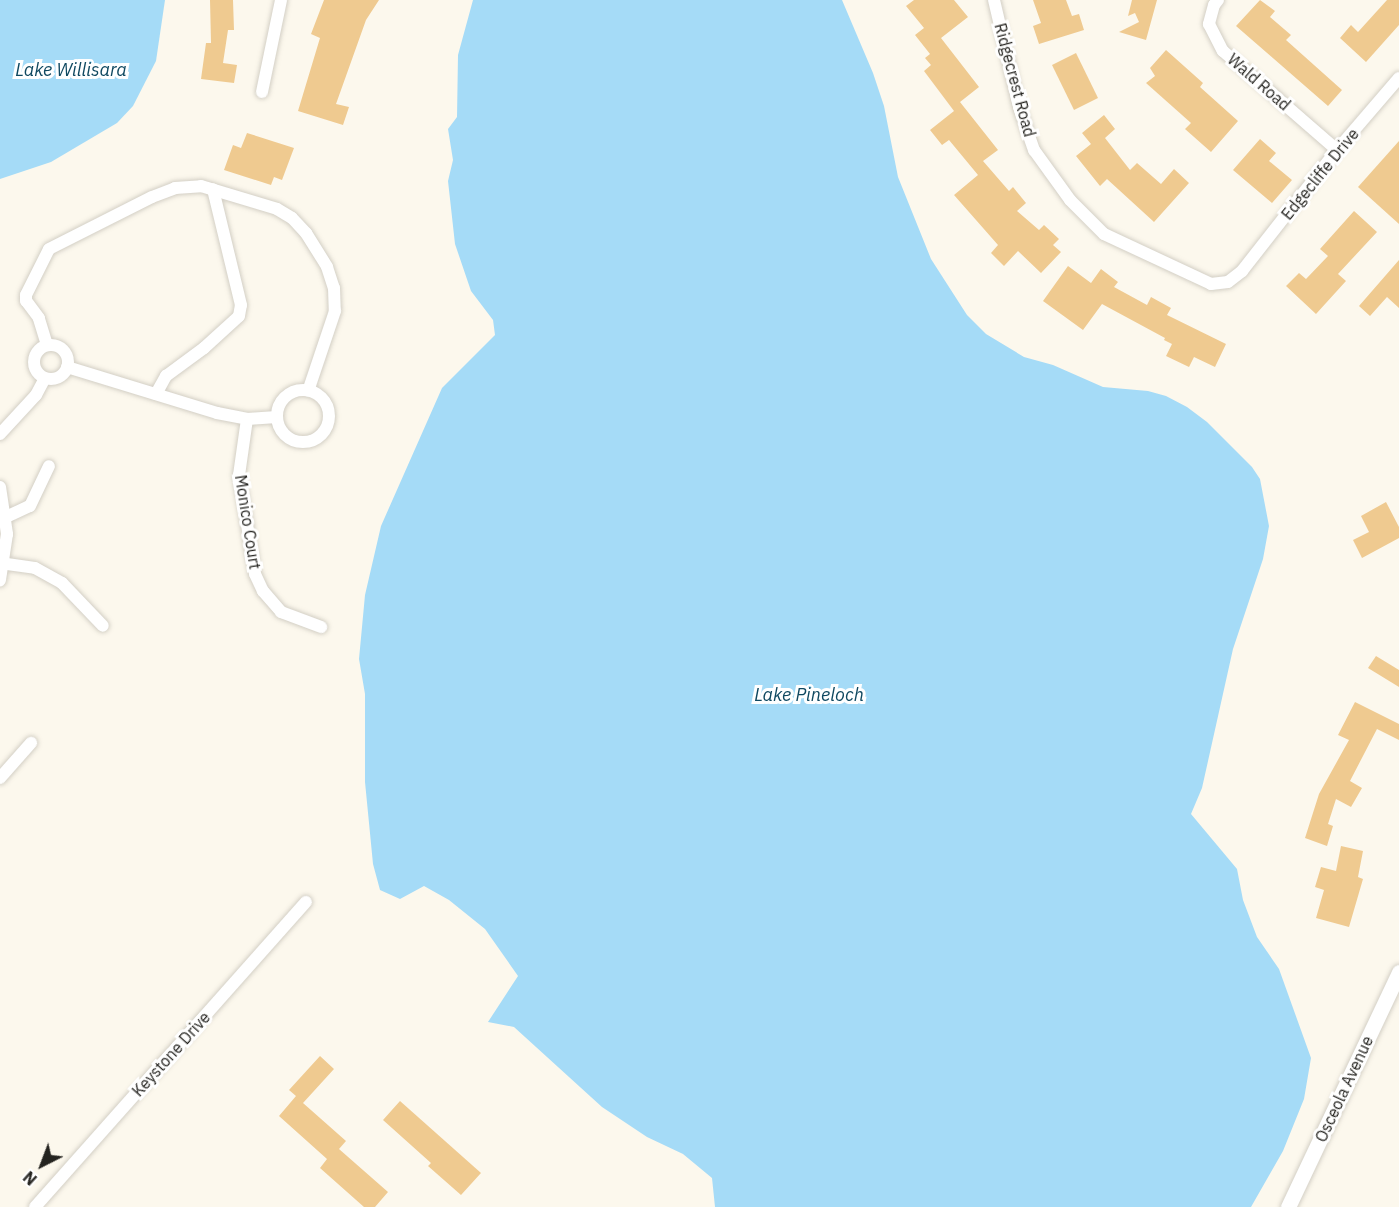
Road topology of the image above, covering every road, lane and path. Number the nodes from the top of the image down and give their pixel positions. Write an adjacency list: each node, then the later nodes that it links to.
1 (281, 0): 5 (street)
2 (994, 0): 8 (street, Ridgecrest Road)
3 (1218, 0): 6 (street, Wald Road)
4 (1399, 78): 6 (street, Edgecliffe Drive)
5 (262, 92)
6 (1337, 150): 8 (street, Edgecliffe Drive)
7 (213, 189): 9 (street); 12 (street); 13 (street)
8 (1242, 271)
9 (47, 345): 10 (street); 11 (street)
10 (68, 367): 11 (street); 13 (street)
11 (45, 378): 16 (street)
12 (308, 391): 14 (street); 14 (street)
13 (156, 394): 15 (street)
14 (277, 417): 15 (street)
15 (247, 419): 23 (street, Monico Court)
16 (0, 434)
17 (49, 466): 19 (street)
18 (0, 487): 19 (street)
19 (6, 518): 20 (street)
20 (2, 563): 21 (street); 22 (street)
21 (0, 580)
22 (103, 626)
23 (321, 627)
24 (31, 744): 25 (street)
25 (0, 778)
26 (306, 902): 28 (street, Keystone Drive)
27 (1399, 972): 29 (street, Osceola Avenue)
28 (35, 1207)
29 (1288, 1207)

